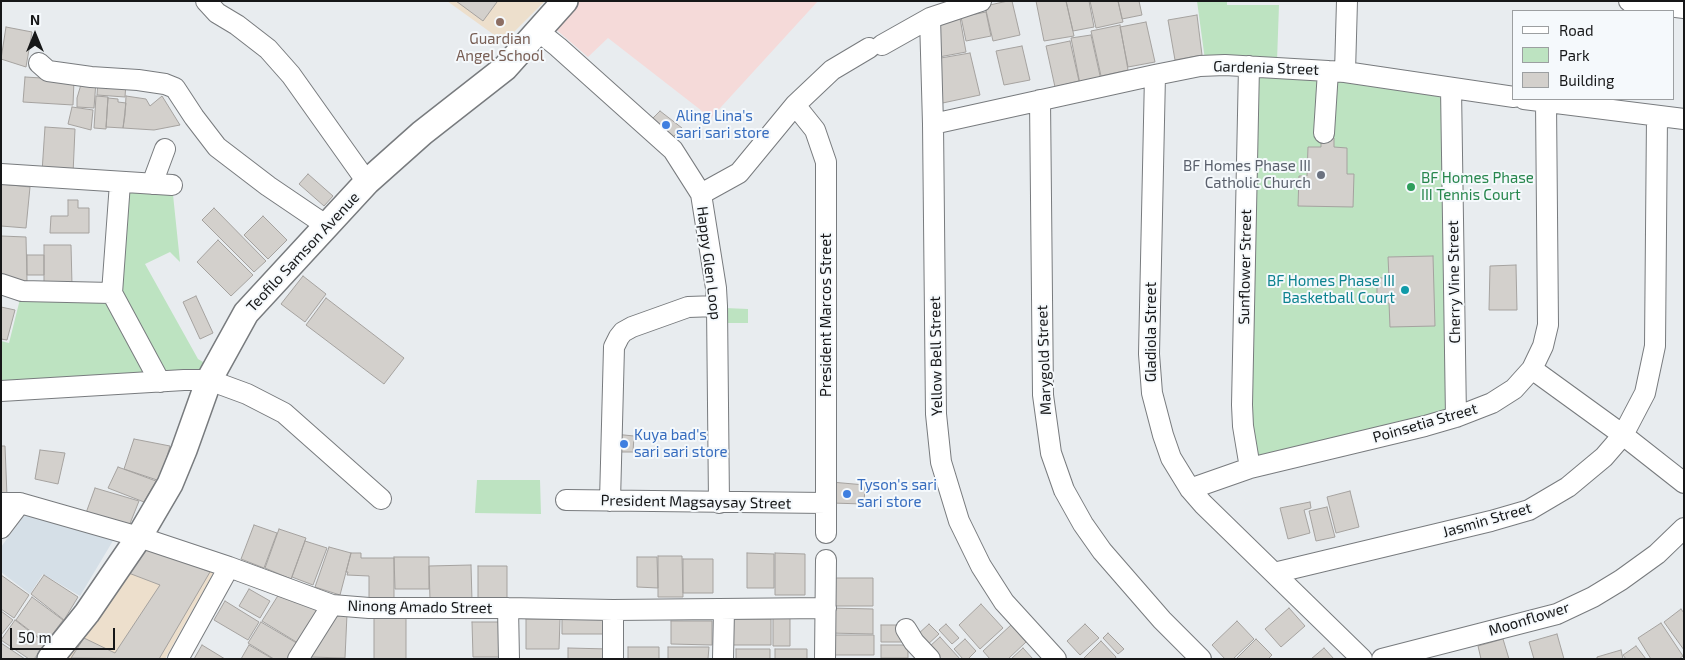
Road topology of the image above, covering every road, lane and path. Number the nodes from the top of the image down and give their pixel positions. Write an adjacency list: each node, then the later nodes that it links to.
1 (206, 1): 25 (street)
2 (565, 1): 8 (main road, Teofilo Samson Avenue)
3 (981, 1): 7 (street)
4 (1347, 1): 11 (street)
5 (1629, 1): 6 (street)
6 (1684, 8)
7 (930, 18): 18 (street); 21 (street, Yellow Bell Street)
8 (538, 32): 25 (main road, Teofilo Samson Avenue); 29 (street, Happy Glen Loop)
9 (39, 63): 30 (street)
10 (1249, 66): 11 (street, Gardenia Street); 12 (street, Gardenia Street); 40 (street, Sunflower Street)
11 (1336, 71): 13 (street, Gardenia Street); 22 (street)
12 (1155, 75): 15 (street, Gardenia Street); 42 (street, Gladiola Street)
13 (1451, 88): 14 (street, Gardenia Street); 38 (street, Cherry Vine Street)
14 (1512, 97)
15 (1040, 100): 21 (street, Gardenia Street); 71 (street, Marygold Street)
16 (1531, 100): 17 (street)
17 (1546, 102): 19 (street); 34 (street, Poinsetia Street)
18 (795, 105): 29 (street); 48 (street, President Marcos Street)
19 (1657, 116): 20 (street); 39 (street, Jasmin Street)
20 (1684, 119)
21 (933, 124): 70 (street, Yellow Bell Street)
22 (1324, 133)
23 (165, 149): 27 (street)
24 (1, 174): 26 (street)
25 (367, 182): 30 (main road, Teofilo Samson Avenue)
26 (120, 183): 27 (street); 32 (street)
27 (152, 184): 28 (street)
28 (172, 185)
29 (701, 194): 33 (street, Happy Glen Loop)
30 (326, 226): 35 (main road, Teofilo Samson Avenue)
31 (1, 284): 32 (street)
32 (112, 292): 36 (street)
33 (717, 306): 45 (street); 47 (street, Happy Glen Loop)
34 (1532, 370): 38 (street, Poinsetia Street); 39 (street)
35 (209, 380): 36 (street); 43 (street); 52 (main road, Teofilo Samson Avenue)
36 (160, 382): 37 (street)
37 (1, 391)
38 (1456, 417): 40 (street, Poinsetia Street)
39 (1623, 435): 41 (street); 55 (street, Jasmin Street)
40 (1250, 468): 42 (street, Poinsetia Street)
41 (1684, 483)
42 (1190, 489): 55 (street, Gladiola Street)
43 (381, 499)
44 (566, 500): 45 (street, President Magsaysay Street)
45 (610, 501): 47 (street, President Magsaysay Street)
46 (11, 503): 49 (street); 52 (street, Ninong Amado Street)
47 (719, 503): 48 (street, President Magsaysay Street)
48 (826, 503): 51 (street, President Marcos Street)
49 (1, 528)
50 (1684, 528): 73 (street, Moonflower)
51 (826, 533)
52 (139, 537): 54 (street, Ninong Amado Street); 62 (main road, Teofilo Samson Avenue)
53 (826, 560): 58 (street)
54 (229, 567): 56 (street, Ninong Amado Street); 63 (street)
55 (1274, 573): 72 (street, Gladiola Street)
56 (332, 605): 57 (street, Ninong Amado Street); 64 (street)
57 (508, 608): 59 (street, Ninong Amado Street); 65 (street)
58 (826, 608): 60 (street, Ninong Amado Street); 68 (street)
59 (613, 610): 60 (street, Ninong Amado Street); 66 (street)
60 (724, 610): 67 (street)
61 (911, 643): 69 (street)
62 (50, 659)
63 (178, 659)
64 (298, 659)
65 (509, 659)
66 (613, 659)
67 (724, 659)
68 (826, 659)
69 (930, 659)
70 (1056, 659)
71 (1201, 659)
72 (1362, 659)
73 (1382, 659)

